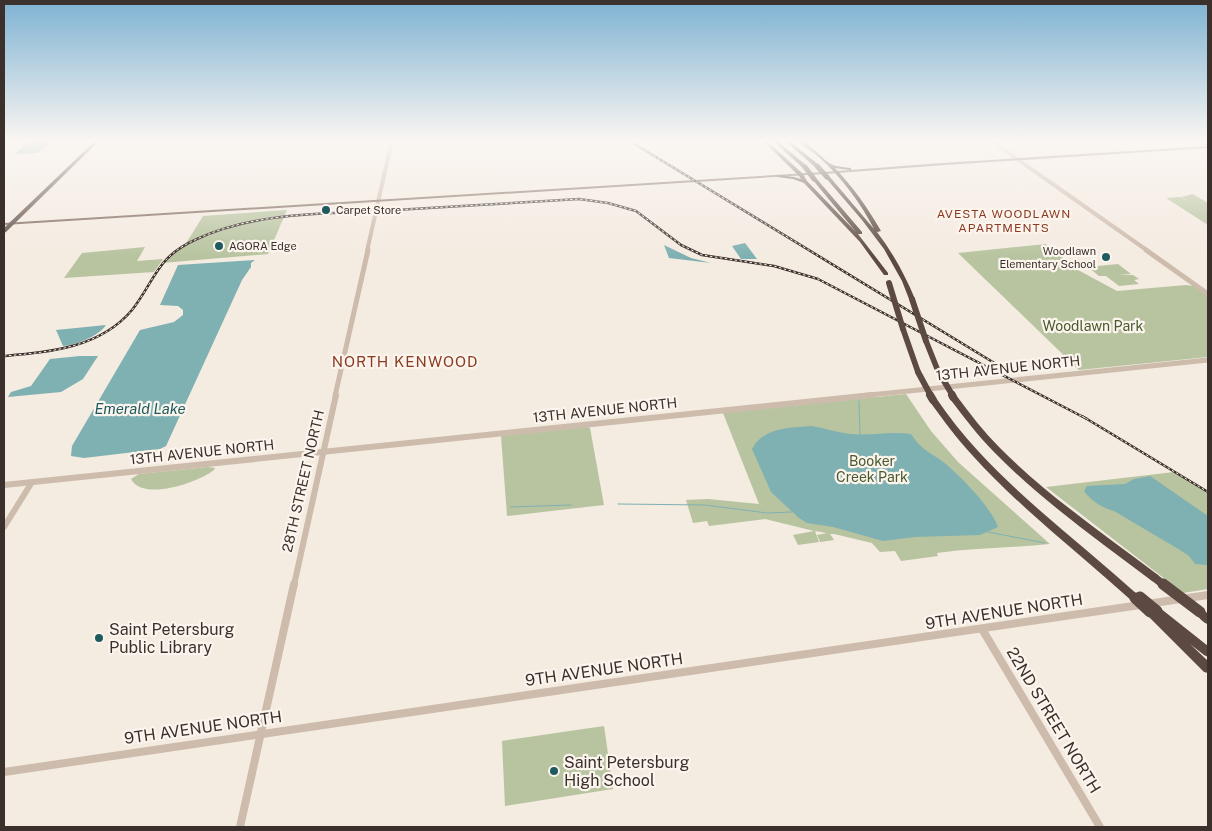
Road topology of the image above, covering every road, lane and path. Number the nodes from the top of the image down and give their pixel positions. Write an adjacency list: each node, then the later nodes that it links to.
1 (53, 179): 13 (highway)
2 (57, 179): 13 (highway)
3 (384, 179): 12 (street, 28TH STREET NORTH)
4 (725, 179): 12 (main road)
5 (796, 179): 11 (highway)
6 (802, 179): 11 (highway)
7 (814, 179): 15 (highway, bridge)
8 (828, 179): 14 (highway)
9 (1045, 179): 16 (street)
10 (843, 180): 14 (highway)
11 (805, 182): 15 (highway)
12 (379, 201): 13 (main road); 18 (street, 28TH STREET NORTH)
13 (6, 226)
14 (886, 246): 24 (highway, bridge)
15 (886, 274): 23 (highway, bridge)
16 (1208, 294)
17 (1208, 360): 18 (street, 13TH AVENUE NORTH)
18 (324, 451): 19 (street, 13TH AVENUE NORTH); 28 (street, 28TH STREET NORTH)
19 (32, 482): 20 (street, 13TH AVENUE NORTH); 21 (street)
20 (4, 485)
21 (4, 527)
22 (1208, 596): 25 (street, 9TH AVENUE NORTH)
23 (1154, 612): 26 (highway); 27 (highway)
24 (1205, 617)
25 (982, 629): 28 (street, 9TH AVENUE NORTH); 31 (street, 22ND STREET NORTH)
26 (1208, 652)
27 (1208, 668)
28 (260, 736): 29 (street, 9TH AVENUE NORTH); 30 (street, 28TH STREET NORTH)
29 (4, 772)
30 (240, 827)
31 (1100, 827)

